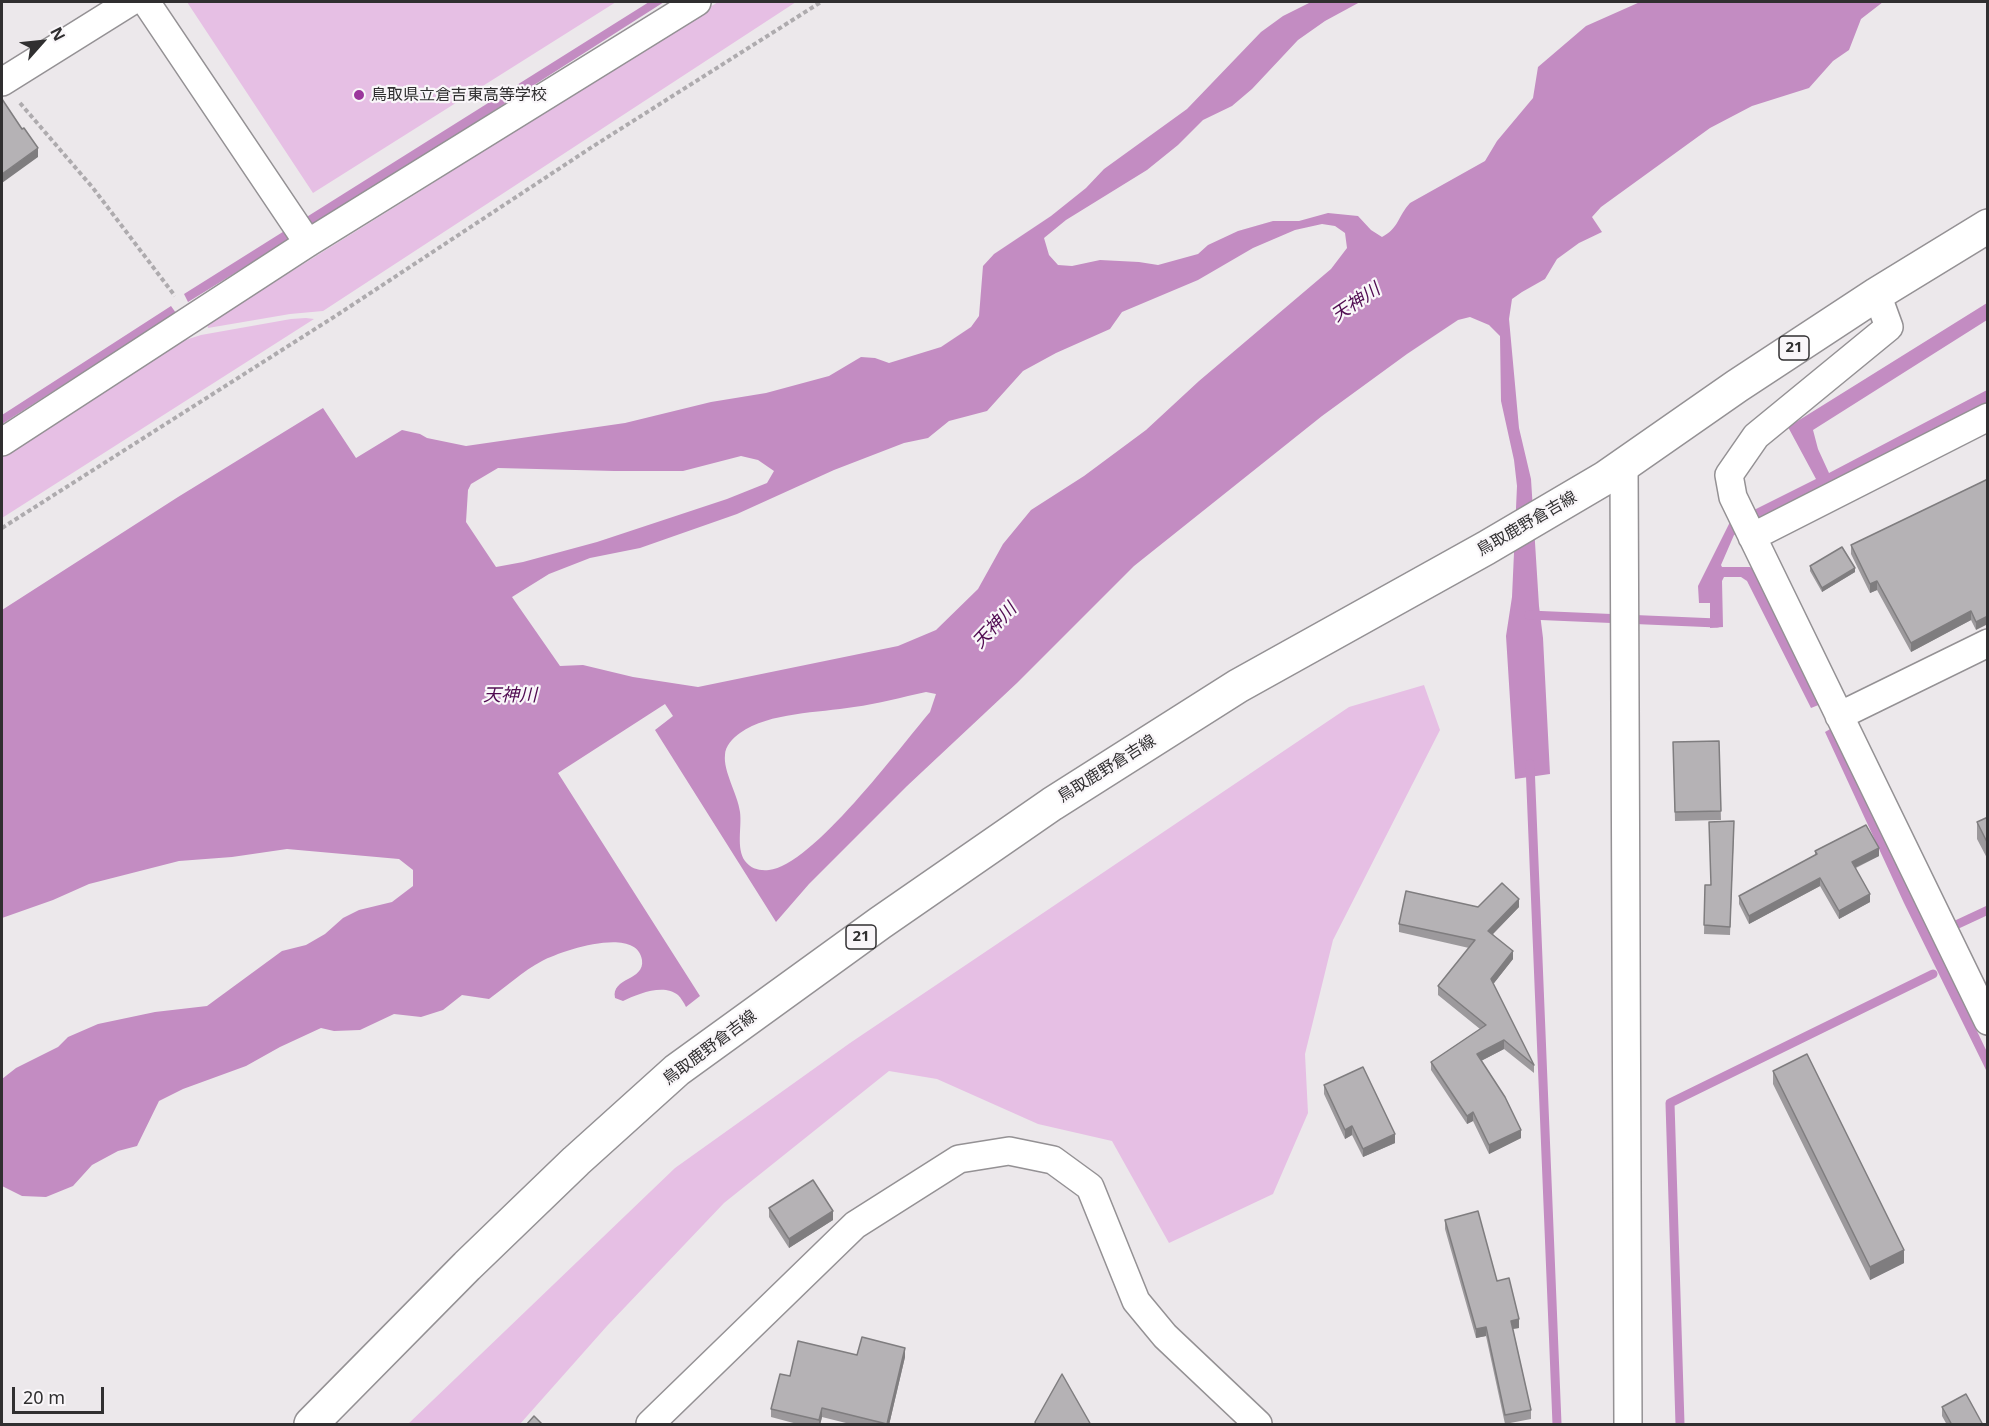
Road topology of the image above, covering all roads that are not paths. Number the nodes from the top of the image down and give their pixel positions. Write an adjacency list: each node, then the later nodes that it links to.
1 (130, 2): 4 (street)
2 (146, 2): 6 (street)
3 (697, 2): 6 (street)
4 (2, 82)
5 (1988, 226): 7 (main road, 鳥取鹿野倉吉線 / 21)
6 (308, 243): 9 (street)
7 (1877, 294): 10 (main road, 鳥取鹿野倉吉線 / 21); 11 (street)
8 (1988, 417): 11 (street)
9 (2, 442)
10 (1615, 471): 16 (main road, 鳥取鹿野倉吉線 / 21); 18 (street)
11 (1752, 537): 13 (street)
12 (1988, 643): 13 (street)
13 (1839, 716): 14 (street)
14 (1988, 1021)
15 (653, 1424): 17 (street)
16 (311, 1425)
17 (1258, 1425)
18 (1628, 1425)

